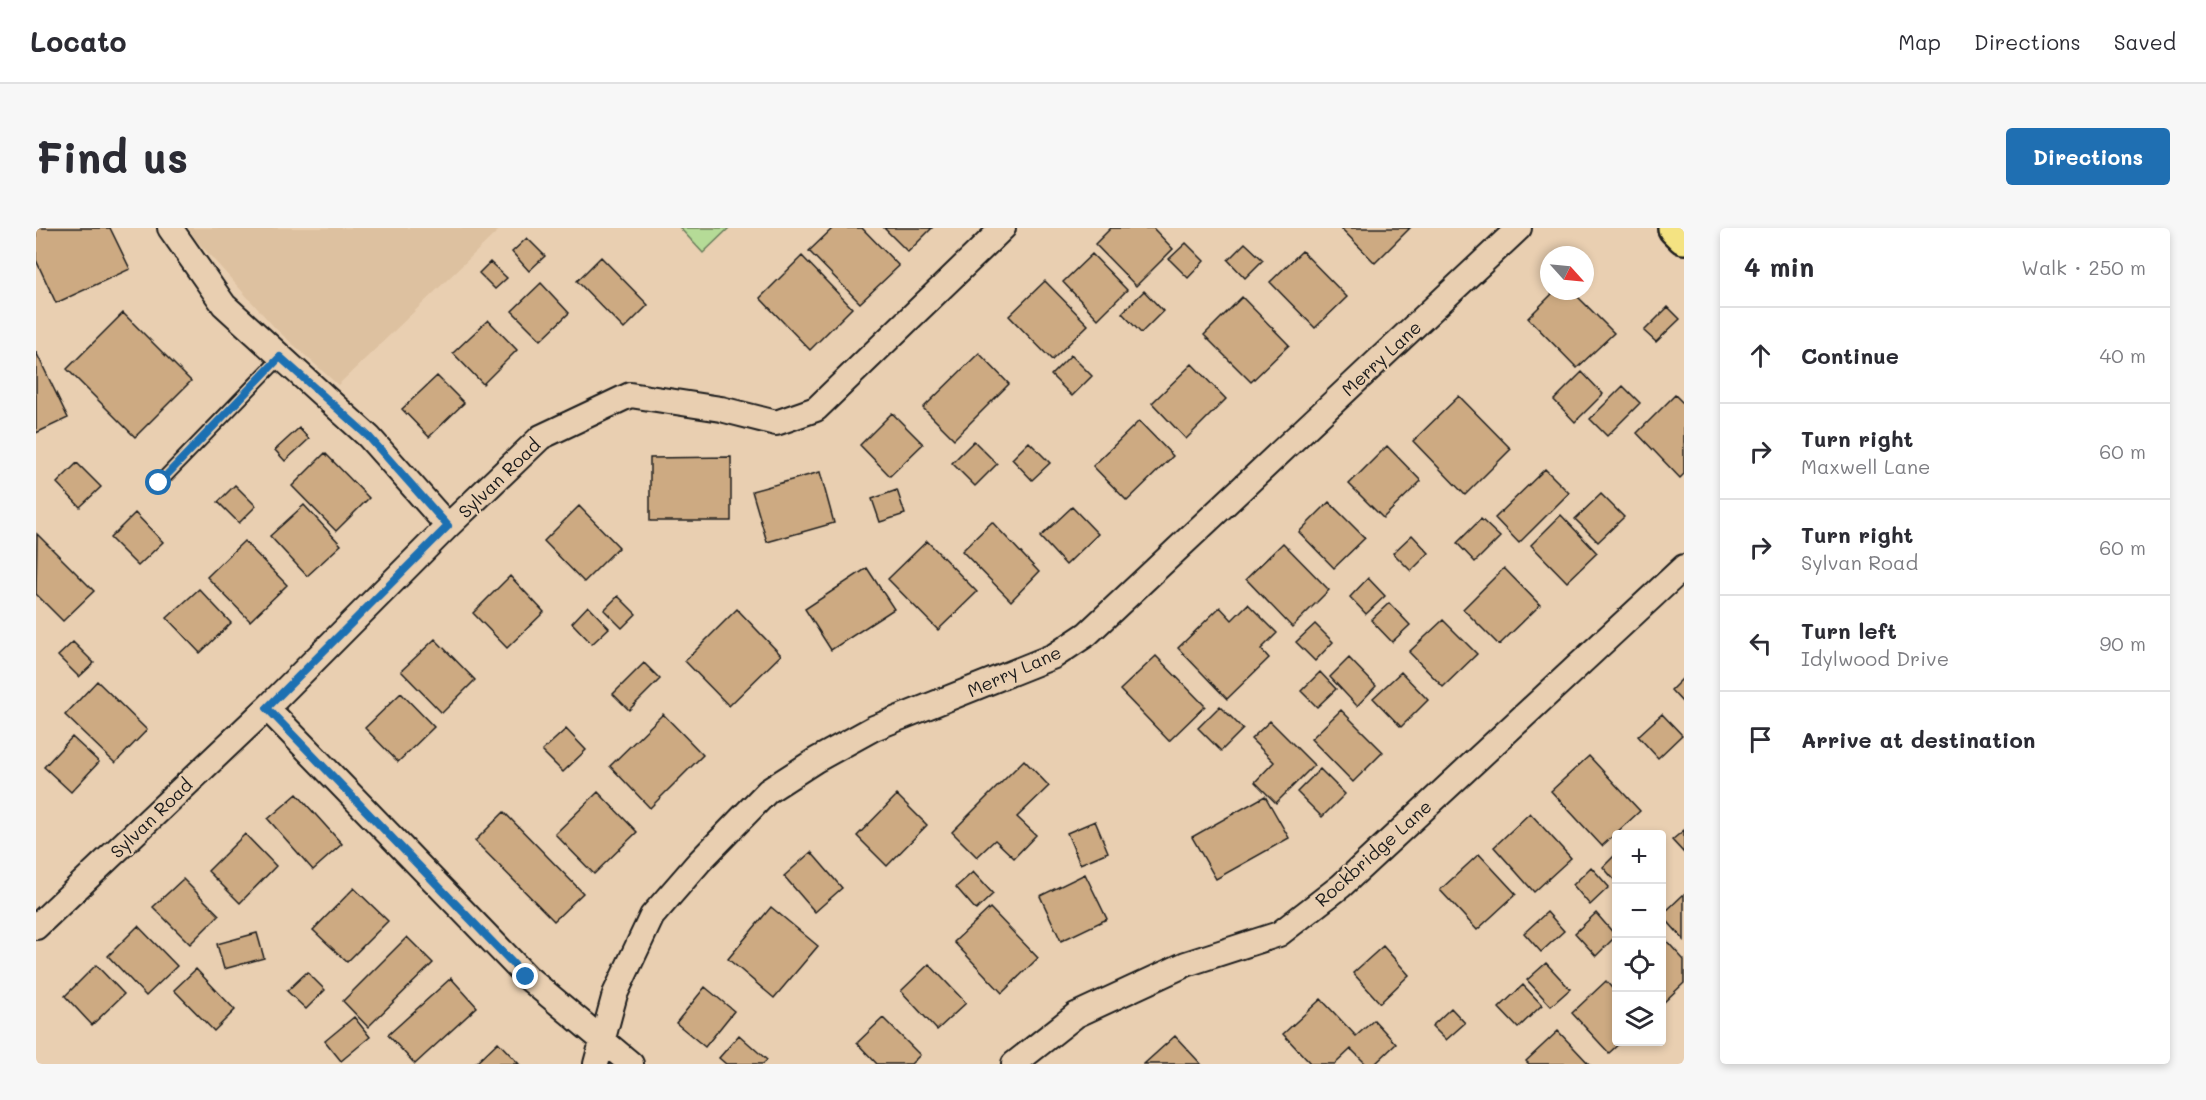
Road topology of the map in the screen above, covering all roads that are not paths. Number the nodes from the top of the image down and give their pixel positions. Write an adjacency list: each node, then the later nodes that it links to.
1 (170, 228): 6 (street)
2 (1003, 228): 8 (street, Sylvan Road)
3 (1520, 228): 12 (street, Merry Lane)
4 (1675, 228): 5 (main road)
5 (1684, 237)
6 (280, 357): 7 (lane); 8 (street)
7 (159, 483)
8 (448, 526): 10 (street, Sylvan Road)
9 (1684, 567): 15 (street, Rockbridge Lane)
10 (267, 708): 11 (street, Sylvan Road); 12 (street)
11 (36, 927)
12 (602, 1041): 13 (street, Merry Lane); 14 (street)
13 (596, 1064)
14 (631, 1064)
15 (1014, 1064)

